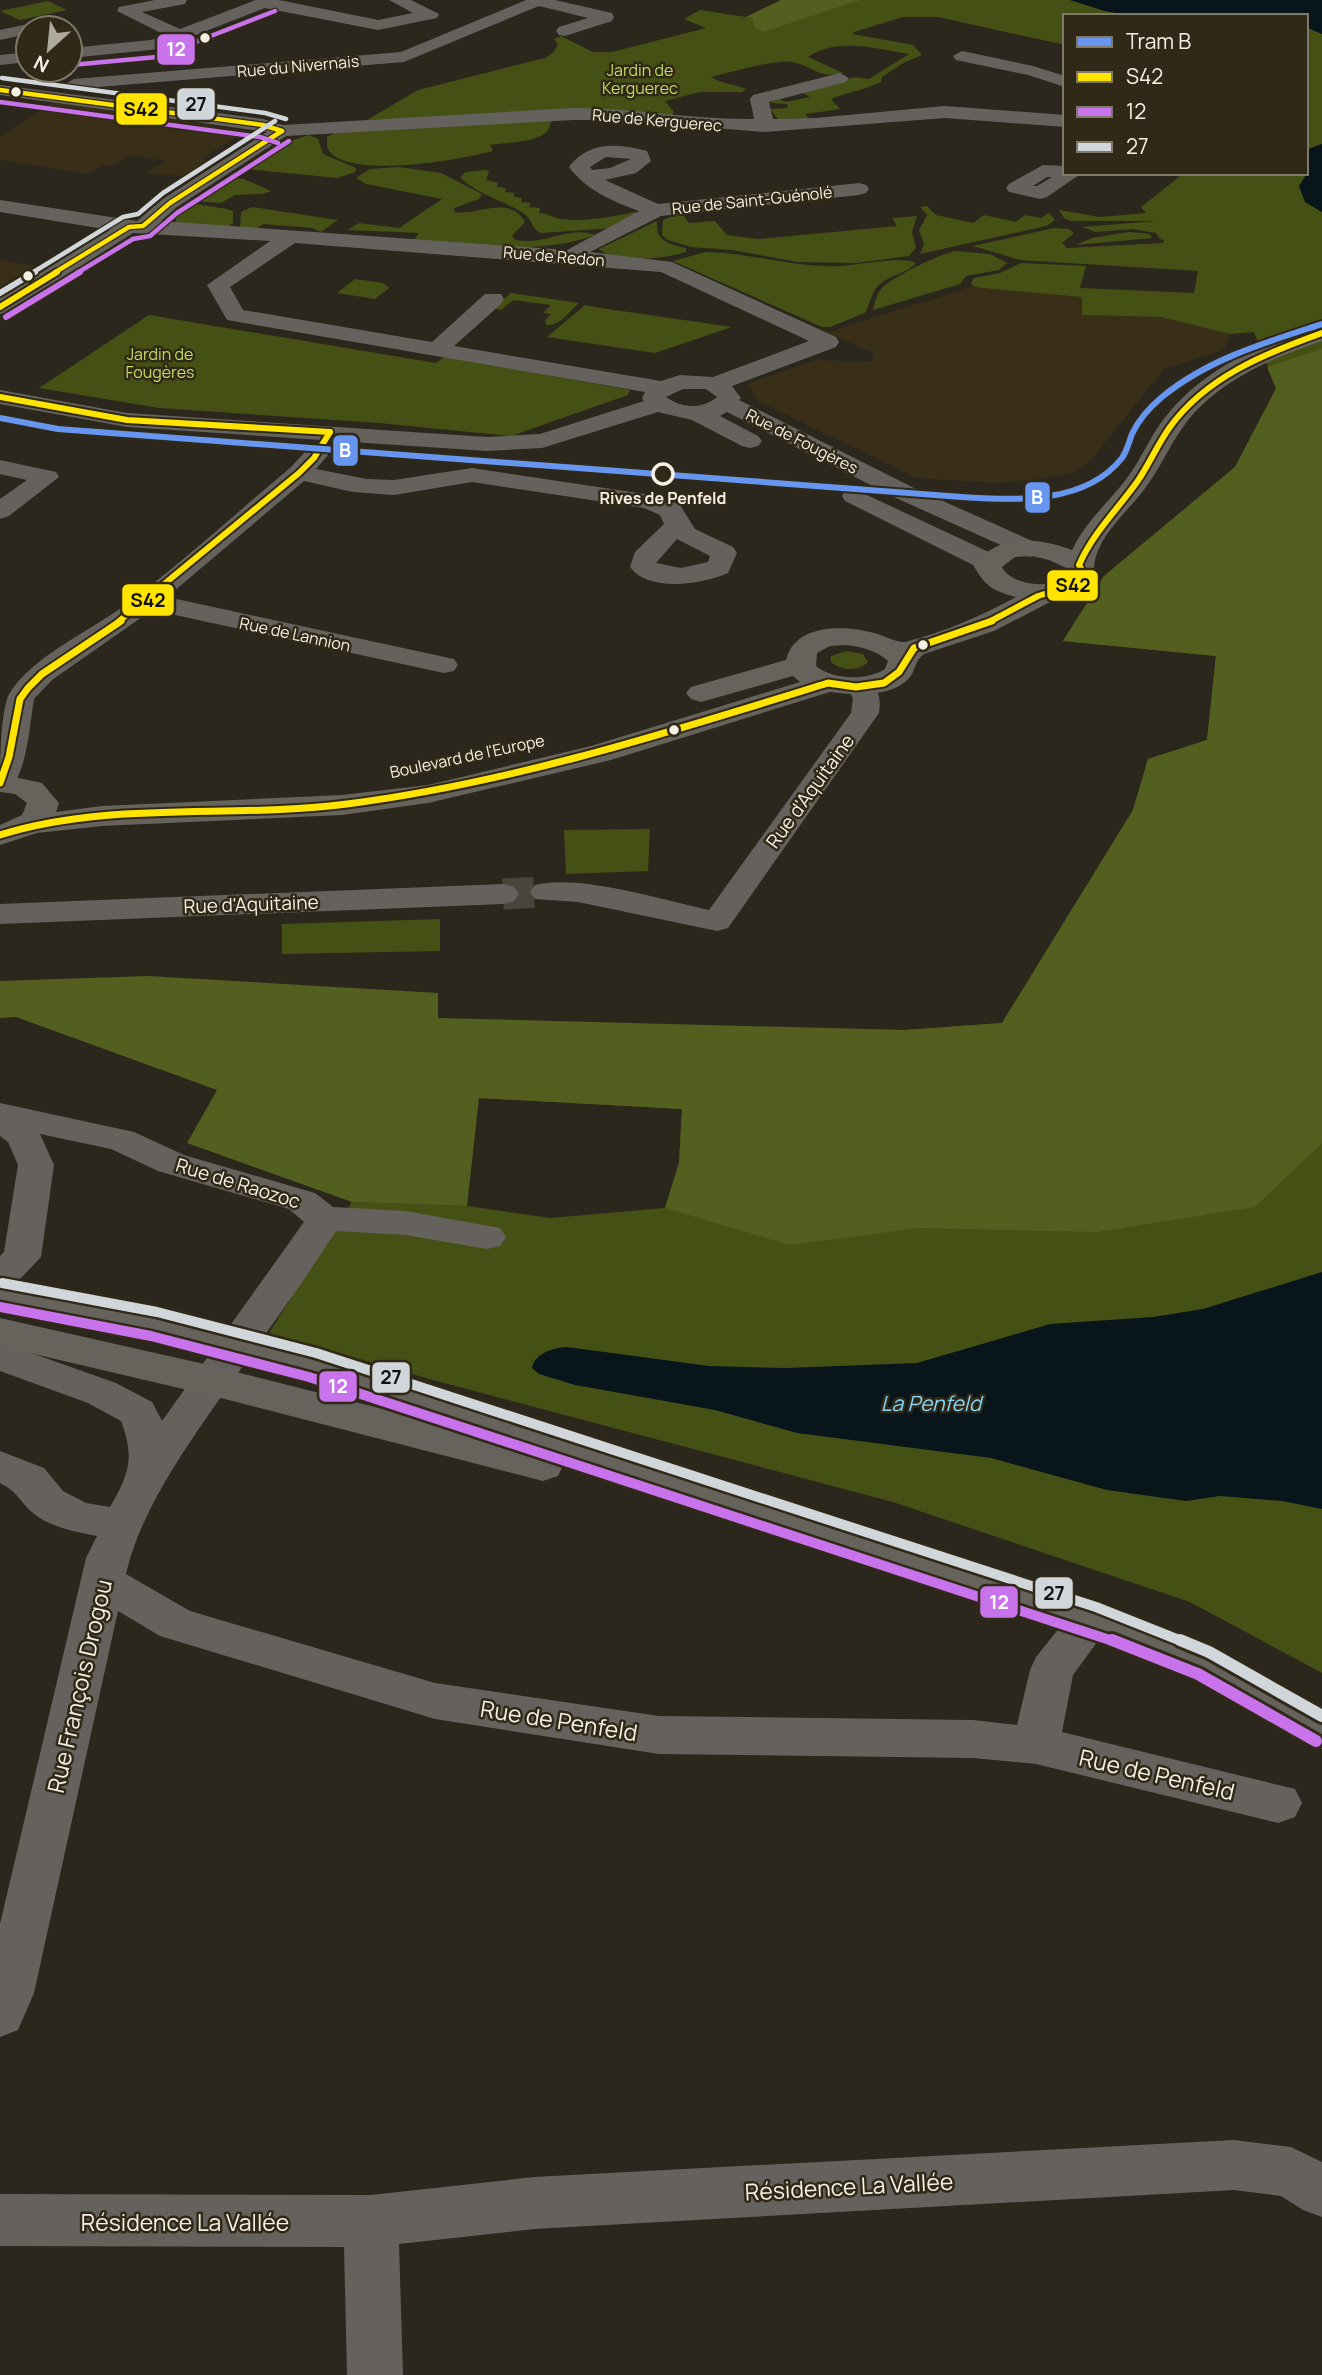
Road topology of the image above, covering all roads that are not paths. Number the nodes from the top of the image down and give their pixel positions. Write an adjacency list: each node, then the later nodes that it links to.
1 (397, 0): 4 (street)
2 (539, 0): 8 (street); 15 (street, Rue du Nivernais)
3 (171, 1): 7 (street); 9 (street)
4 (267, 1): 6 (street)
5 (218, 4): 6 (street)
6 (238, 12): 7 (street)
7 (211, 23): 9 (street)
8 (565, 31)
9 (179, 35): 10 (street)
10 (84, 52)
11 (962, 56): 13 (street)
12 (840, 78): 19 (street)
13 (1063, 81)
14 (0, 90): 15 (street)
15 (48, 96): 20 (street)
16 (1063, 110): 17 (street, Rue de Kerguerec)
17 (1033, 117): 18 (street, Rue de Kerguerec); 19 (street, Rue de Kerguerec)
18 (1063, 121)
19 (765, 126): 20 (street, Rue de Kerguerec)
20 (282, 131): 27 (street)
21 (1063, 172): 22 (street)
22 (1070, 175)
23 (585, 176): 26 (street)
24 (859, 189): 26 (street, Rue de Saint-Guénolé)
25 (0, 206): 27 (street, Rue de Redon)
26 (656, 210): 29 (street, Rue de Saint-Guénolé)
27 (136, 227): 28 (street, Rue de Redon); 30 (street); 31 (street)
28 (291, 236): 29 (street, Rue de Redon); 36 (street)
29 (575, 257): 37 (street, Rue de Redon)
30 (79, 258): 31 (street); 33 (street)
31 (102, 262): 34 (street)
32 (493, 299): 36 (street)
33 (0, 307)
34 (0, 325)
35 (1322, 333): 47 (main road, Boulevard de l'Europe)
36 (438, 349): 38 (street)
37 (720, 394): 38 (street); 40 (street, Rue de Redon); 49 (street, Rue de Fougères)
38 (660, 396): 40 (street); 41 (street)
39 (5, 402): 41 (street)
40 (695, 412): 42 (street, Rue de Fougères)
41 (330, 432): 44 (street)
42 (767, 450)
43 (0, 467): 46 (street)
44 (299, 473): 48 (street); 53 (street)
45 (829, 483): 51 (street, Rue de Fougères)
46 (0, 511)
47 (1105, 517): 49 (main road, Boulevard de l'Europe); 50 (main road, Boulevard de l'Europe)
48 (677, 525)
49 (1035, 549): 50 (main road); 51 (main road, Boulevard de l'Europe)
50 (1079, 565): 52 (main road, Boulevard de l'Europe)
51 (990, 571): 52 (main road, Boulevard de l'Europe); 55 (main road, Boulevard de l'Europe)
52 (1049, 592): 56 (main road, Boulevard de l'Europe)
53 (147, 601): 54 (street, Rue de Lannion); 60 (street)
54 (412, 633)
55 (866, 638): 56 (main road, Boulevard de l'Europe); 57 (main road, Boulevard de l'Europe)
56 (902, 659): 59 (main road, Boulevard de l'Europe)
57 (800, 665): 58 (main road, Boulevard de l'Europe); 61 (main road, Boulevard de l'Europe)
58 (828, 683): 59 (main road, Boulevard de l'Europe); 61 (main road, Boulevard de l'Europe)
59 (861, 686): 62 (street, Rue d'Aquitaine)
60 (0, 783): 61 (main road)
61 (15, 826)
62 (546, 892)
63 (503, 894): 64 (street, Rue d'Aquitaine)
64 (0, 914)
65 (0, 1117): 66 (street, Rue de Raozoc); 68 (street, Rue de Raozoc)
66 (325, 1219): 67 (street); 70 (street, Rue de Raozoc)
67 (487, 1237)
68 (3, 1283): 70 (main road)
69 (0, 1332): 72 (main road)
70 (239, 1345): 72 (street, Rue de Raozoc); 76 (main road)
71 (0, 1356): 74 (street)
72 (213, 1381): 74 (street, Rue François Drogou); 76 (main road)
73 (0, 1466): 75 (street)
74 (148, 1472): 75 (street, Rue François Drogou)
75 (121, 1524): 77 (street, Rue François Drogou)
76 (884, 1553): 78 (main road)
77 (104, 1582): 80 (street, Rue de Penfeld); 82 (street, Rue François Drogou)
78 (1092, 1619): 79 (main road); 80 (street)
79 (1322, 1730)
80 (1036, 1745): 81 (street, Rue de Penfeld)
81 (1278, 1803)
82 (0, 2014)
83 (1322, 2192): 85 (street, Résidence La Vallée)
84 (0, 2220): 85 (street, Résidence La Vallée)
85 (371, 2221): 86 (street)
86 (375, 2375)

